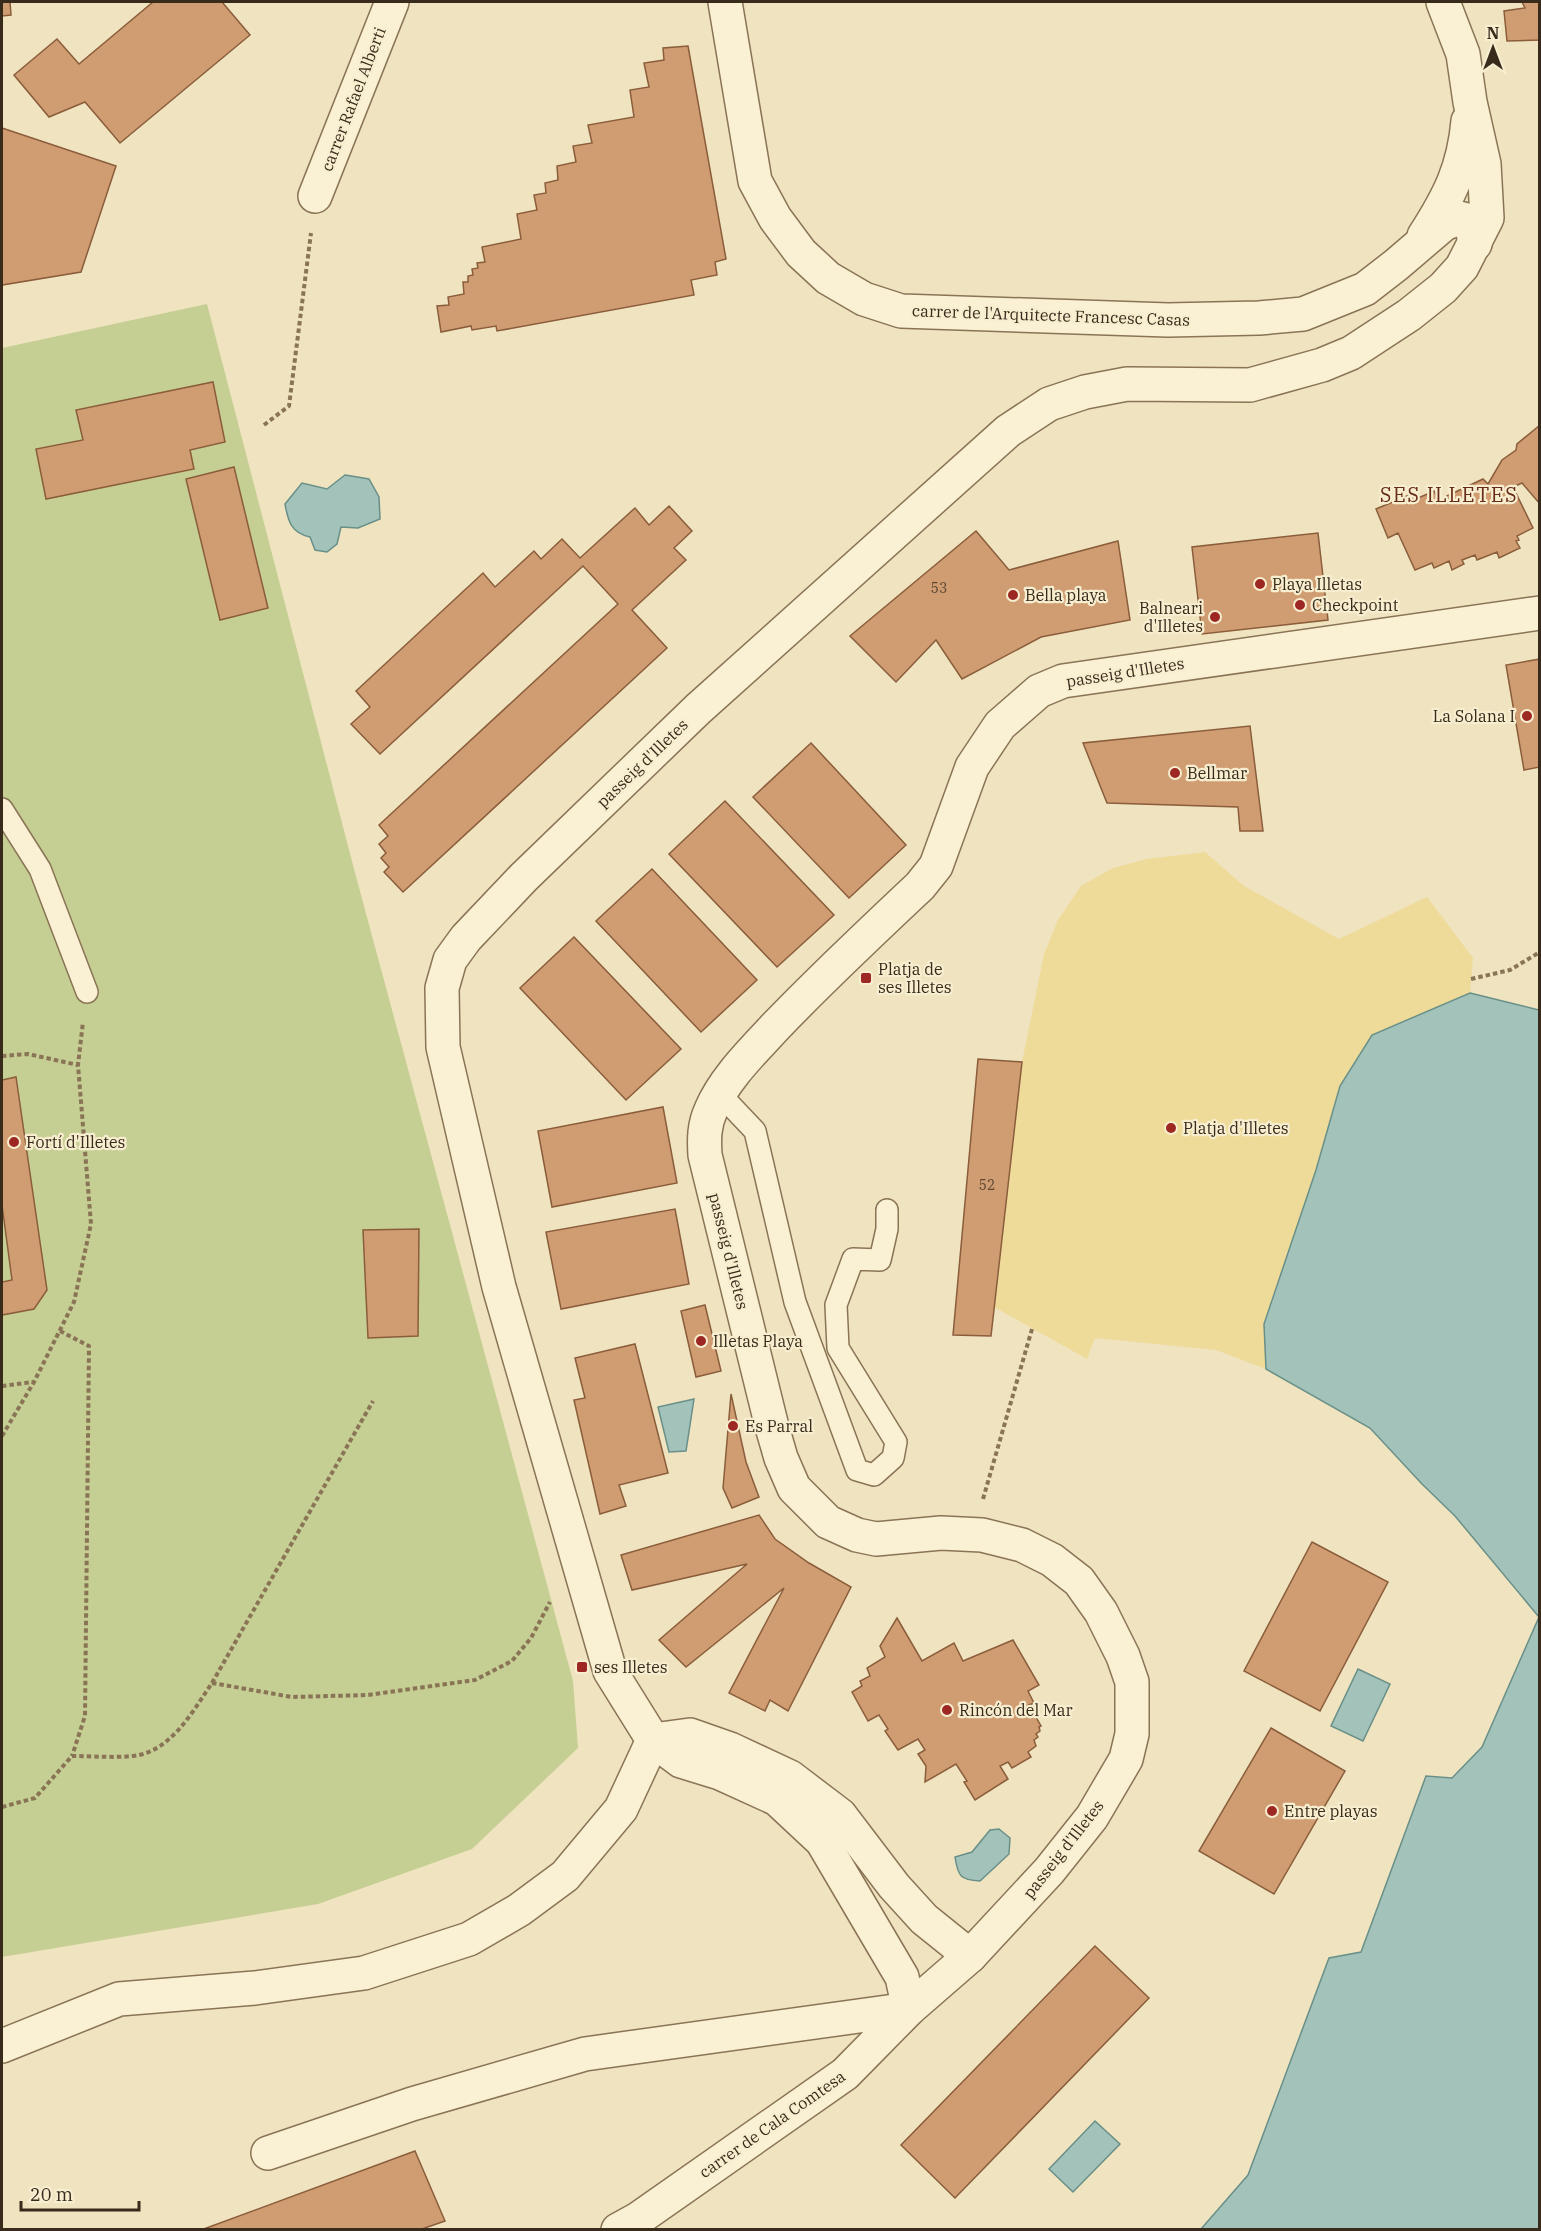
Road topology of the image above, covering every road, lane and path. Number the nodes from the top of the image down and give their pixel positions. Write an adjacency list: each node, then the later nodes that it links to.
1 (392, 2): 5 (street, carrer Rafael Alberti)
2 (725, 2): 6 (street, carrer de l'Arquitecte Francesc Casas)
3 (1443, 2): 4 (street, passeig d'Illetes)
4 (1470, 102): 6 (street, carrer de l'Arquitecte Francesc Casas); 7 (street, passeig d'Illetes)
5 (315, 196): 8 (path)
6 (1420, 243): 7 (street, carrer de l'Arquitecte Francesc Casas)
7 (1475, 244): 27 (street, passeig d'Illetes)
8 (264, 425)
9 (1539, 614): 16 (street, passeig d'Illetes)
10 (2, 809): 13 (lane)
11 (1539, 952): 12 (path)
12 (1471, 979)
13 (87, 992): 15 (path)
14 (2, 1056): 15 (path)
15 (78, 1065): 19 (path)
16 (719, 1093): 17 (lane); 30 (street, passeig d'Illetes)
17 (887, 1210)
18 (1032, 1329): 24 (path)
19 (60, 1331): 20 (path); 28 (path)
20 (34, 1382): 21 (path); 23 (path)
21 (2, 1386)
22 (373, 1401): 26 (path)
23 (2, 1436)
24 (981, 1505)
25 (553, 1596): 26 (path)
26 (212, 1683): 28 (path)
27 (653, 1740): 30 (street); 31 (street, passeig d'Illetes); 32 (street)
28 (72, 1756): 29 (path)
29 (2, 1807)
30 (970, 1956): 31 (street, carrer de Cala Comtesa)
31 (909, 2009): 33 (street); 34 (street, carrer de Cala Comtesa)
32 (2, 2046)
33 (268, 2153)
34 (618, 2229)

